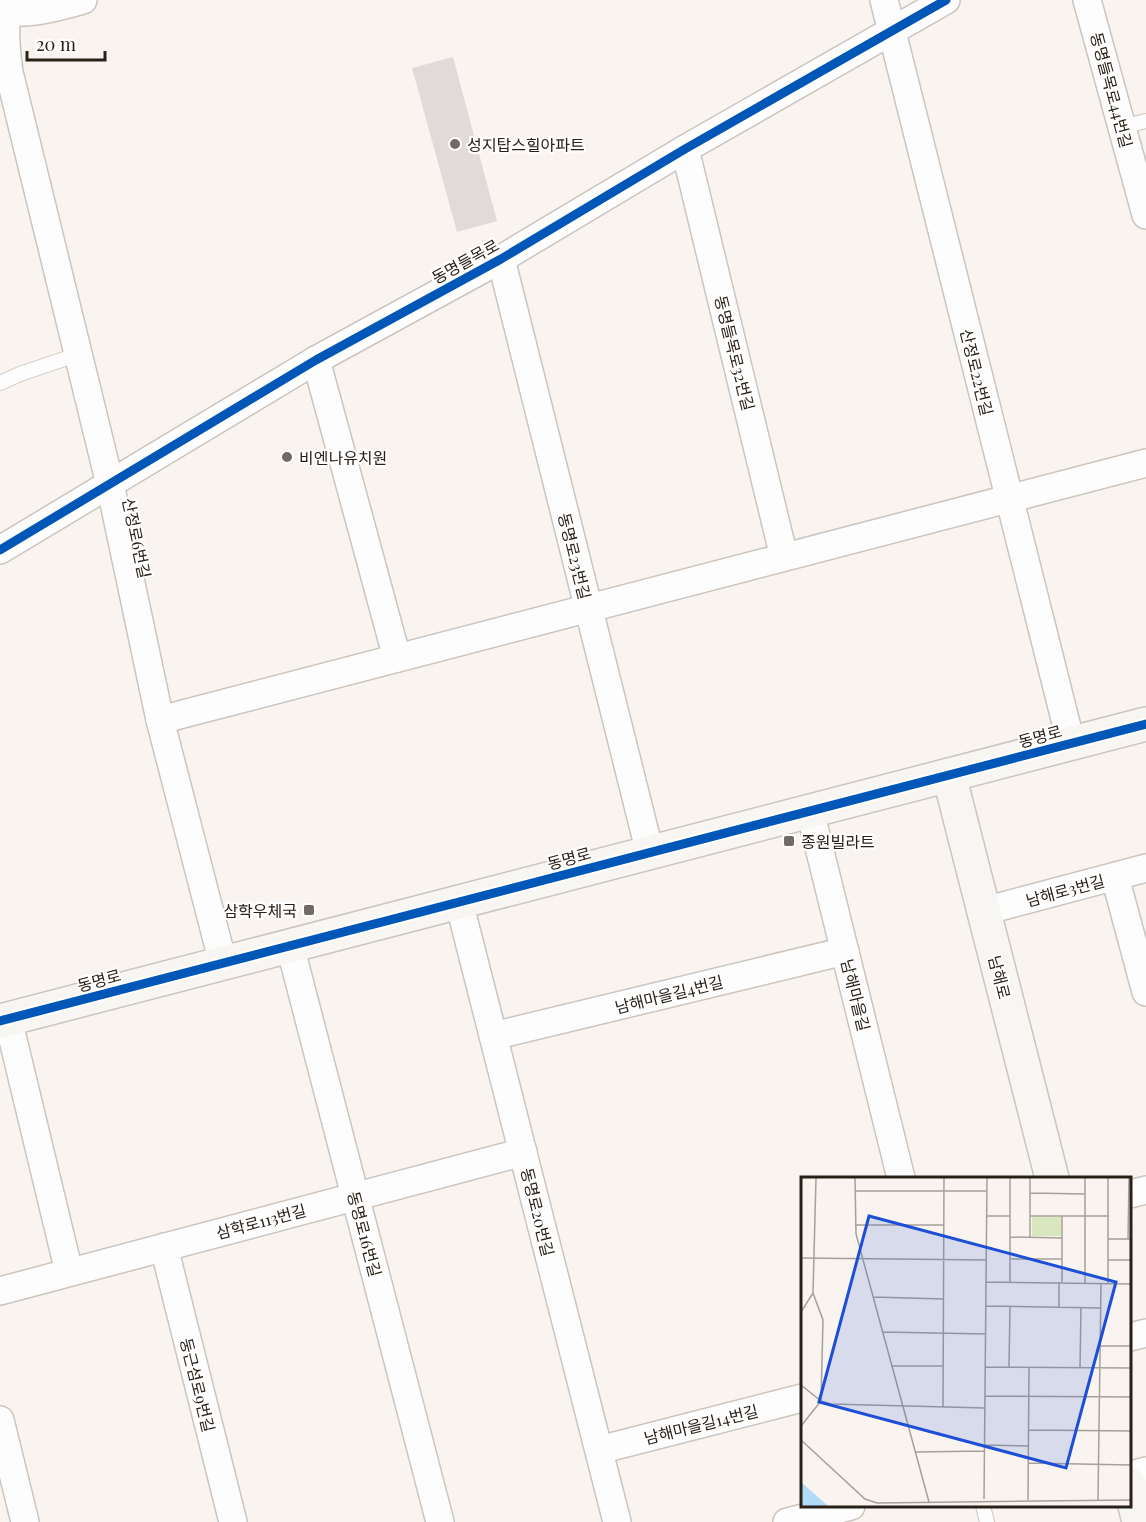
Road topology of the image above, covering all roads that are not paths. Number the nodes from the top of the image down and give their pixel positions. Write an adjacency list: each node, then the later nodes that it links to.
1 (83, 0): 5 (street)
2 (884, 0): 6 (street, 산정로22번길)
3 (946, 0): 6 (street, 동명들목로)
4 (1087, 0): 7 (street, 동명들목로44번길)
5 (6, 7): 11 (street, 산정로6번길)
6 (892, 30): 8 (street, 동명들목로); 16 (street, 산정로22번길)
7 (1134, 124): 9 (street, 동명들목로44번길)
8 (685, 149): 10 (street, 동명들목로); 18 (street, 동명들목로32번길)
9 (1146, 215)
10 (501, 259): 12 (street, 동명들목로); 19 (street, 동명로23번길)
11 (79, 354): 13 (lane); 15 (street, 산정로6번길)
12 (316, 360): 15 (street, 동명들목로); 20 (street)
13 (0, 383)
14 (1146, 463): 16 (street)
15 (110, 484): 17 (street, 동명들목로); 21 (street, 산정로6번길)
16 (1009, 498): 18 (street); 23 (street, 산정로22번길)
17 (0, 550)
18 (784, 557): 19 (street)
19 (588, 608): 20 (street); 26 (street, 동명로23번길)
20 (397, 658): 21 (street)
21 (160, 720): 33 (street, 산정로6번길)
22 (1146, 724): 23 (street, 동명로)
23 (1071, 743): 24 (street, 동명로)
24 (949, 775): 25 (street, 동명로); 30 (street, 남해로)
25 (810, 811): 26 (street, 동명로); 32 (street, 남해마을길)
26 (650, 853): 29 (street, 동명로)
27 (1146, 868): 28 (street, 남해로3번길)
28 (1114, 877): 30 (street, 남해로3번길); 34 (street)
29 (459, 902): 31 (street, 동명로); 36 (street, 동명로20번길)
30 (984, 911): 39 (street, 남해로)
31 (290, 946): 33 (street, 동명로); 42 (street, 동명로16번길)
32 (845, 951): 36 (street, 남해마을길4번길); 38 (street, 남해마을길)
33 (223, 963): 35 (street, 동명로)
34 (1146, 992)
35 (4, 1020): 44 (street)
36 (493, 1036): 37 (street, 동명로20번길)
37 (523, 1152): 42 (street, 삼학로113번길); 50 (street, 동명로20번길)
38 (901, 1177)
39 (1051, 1177)
40 (1146, 1190): 41 (street)
41 (1131, 1194)
42 (355, 1196): 43 (street, 삼학로113번길); 58 (street, 동명로16번길)
43 (164, 1247): 44 (street, 삼학로113번길); 57 (street, 둥근섬로9번길)
44 (69, 1272): 45 (street, 삼학로113번길)
45 (0, 1291)
46 (1146, 1333): 47 (street)
47 (1131, 1337)
48 (801, 1398): 50 (street, 남해마을길14번길)
49 (0, 1420): 56 (street)
50 (599, 1450): 59 (street, 동명로20번길)
51 (1146, 1471): 52 (street)
52 (1131, 1475)
53 (1131, 1489): 62 (street)
54 (847, 1507): 60 (street)
55 (983, 1507): 61 (lane)
56 (25, 1522)
57 (233, 1522)
58 (440, 1522)
59 (617, 1522)
60 (787, 1522)
61 (987, 1522)
62 (1139, 1522)

